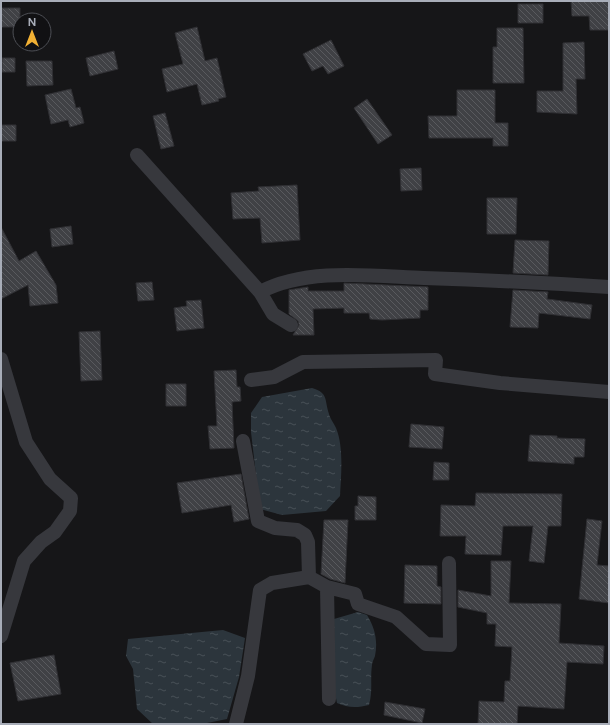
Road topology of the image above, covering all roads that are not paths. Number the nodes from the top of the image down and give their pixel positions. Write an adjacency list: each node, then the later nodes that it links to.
1 (137, 155): 3 (street)
2 (609, 287): 3 (street)
3 (260, 292): 4 (street)
4 (291, 325)
5 (1, 359): 12 (street)
6 (251, 380): 7 (street)
7 (609, 392)
8 (243, 441): 10 (street)
9 (450, 563): 11 (street)
10 (309, 577): 11 (street); 14 (street)
11 (327, 587): 13 (street)
12 (1, 636)
13 (329, 698)
14 (236, 724)

